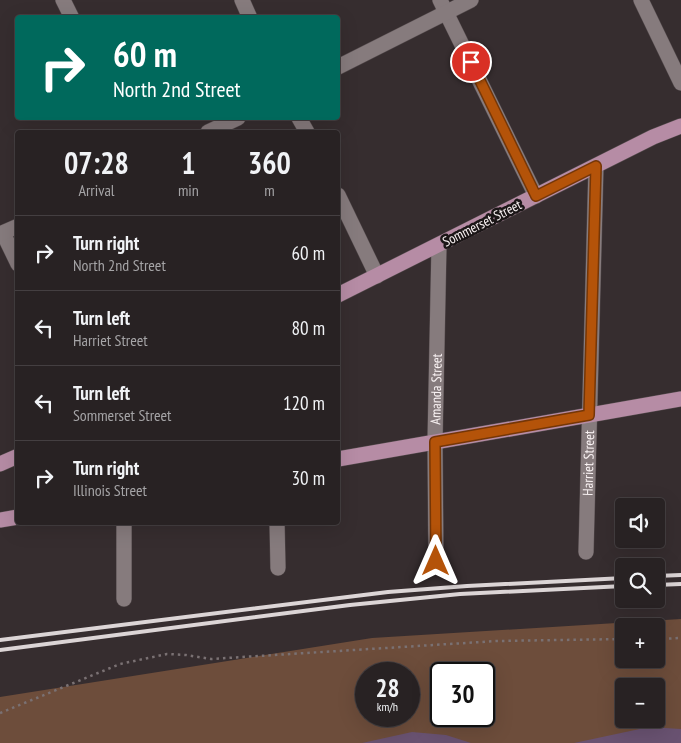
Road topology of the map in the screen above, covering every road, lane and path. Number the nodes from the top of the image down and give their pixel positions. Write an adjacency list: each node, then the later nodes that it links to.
1 (63, 0): 6 (street)
2 (242, 0): 7 (street)
3 (471, 0): 5 (street)
4 (641, 0): 9 (street)
5 (443, 6): 8 (street); 14 (street)
6 (70, 15)
7 (249, 15)
8 (340, 66)
9 (681, 83)
10 (234, 120): 12 (street)
11 (681, 126): 13 (main road, Sommerset Street)
12 (212, 130)
13 (596, 166): 14 (main road, Sommerset Street); 23 (street, Harriet Street)
14 (536, 196): 18 (main road, Sommerset Street)
15 (340, 199): 20 (street)
16 (15, 227): 17 (street)
17 (1, 234): 19 (street)
18 (440, 245): 20 (main road, Sommerset Street); 24 (street, Amanda Street)
19 (15, 259)
20 (377, 276): 21 (main road, Sommerset Street)
21 (340, 294)
22 (681, 399): 23 (main road)
23 (589, 415): 24 (main road); 32 (street, Harriet Street)
24 (435, 442): 26 (main road); 33 (street, Amanda Street)
25 (15, 457): 27 (main road)
26 (340, 459)
27 (0, 464)
28 (15, 518): 29 (main road)
29 (0, 520)
30 (124, 525): 35 (street)
31 (278, 525): 34 (street)
32 (586, 552)
33 (436, 561)
34 (278, 568)
35 (124, 599)
36 (681, 638): 38 (path)
37 (615, 639): 39 (path)
38 (665, 639)
39 (0, 714)

